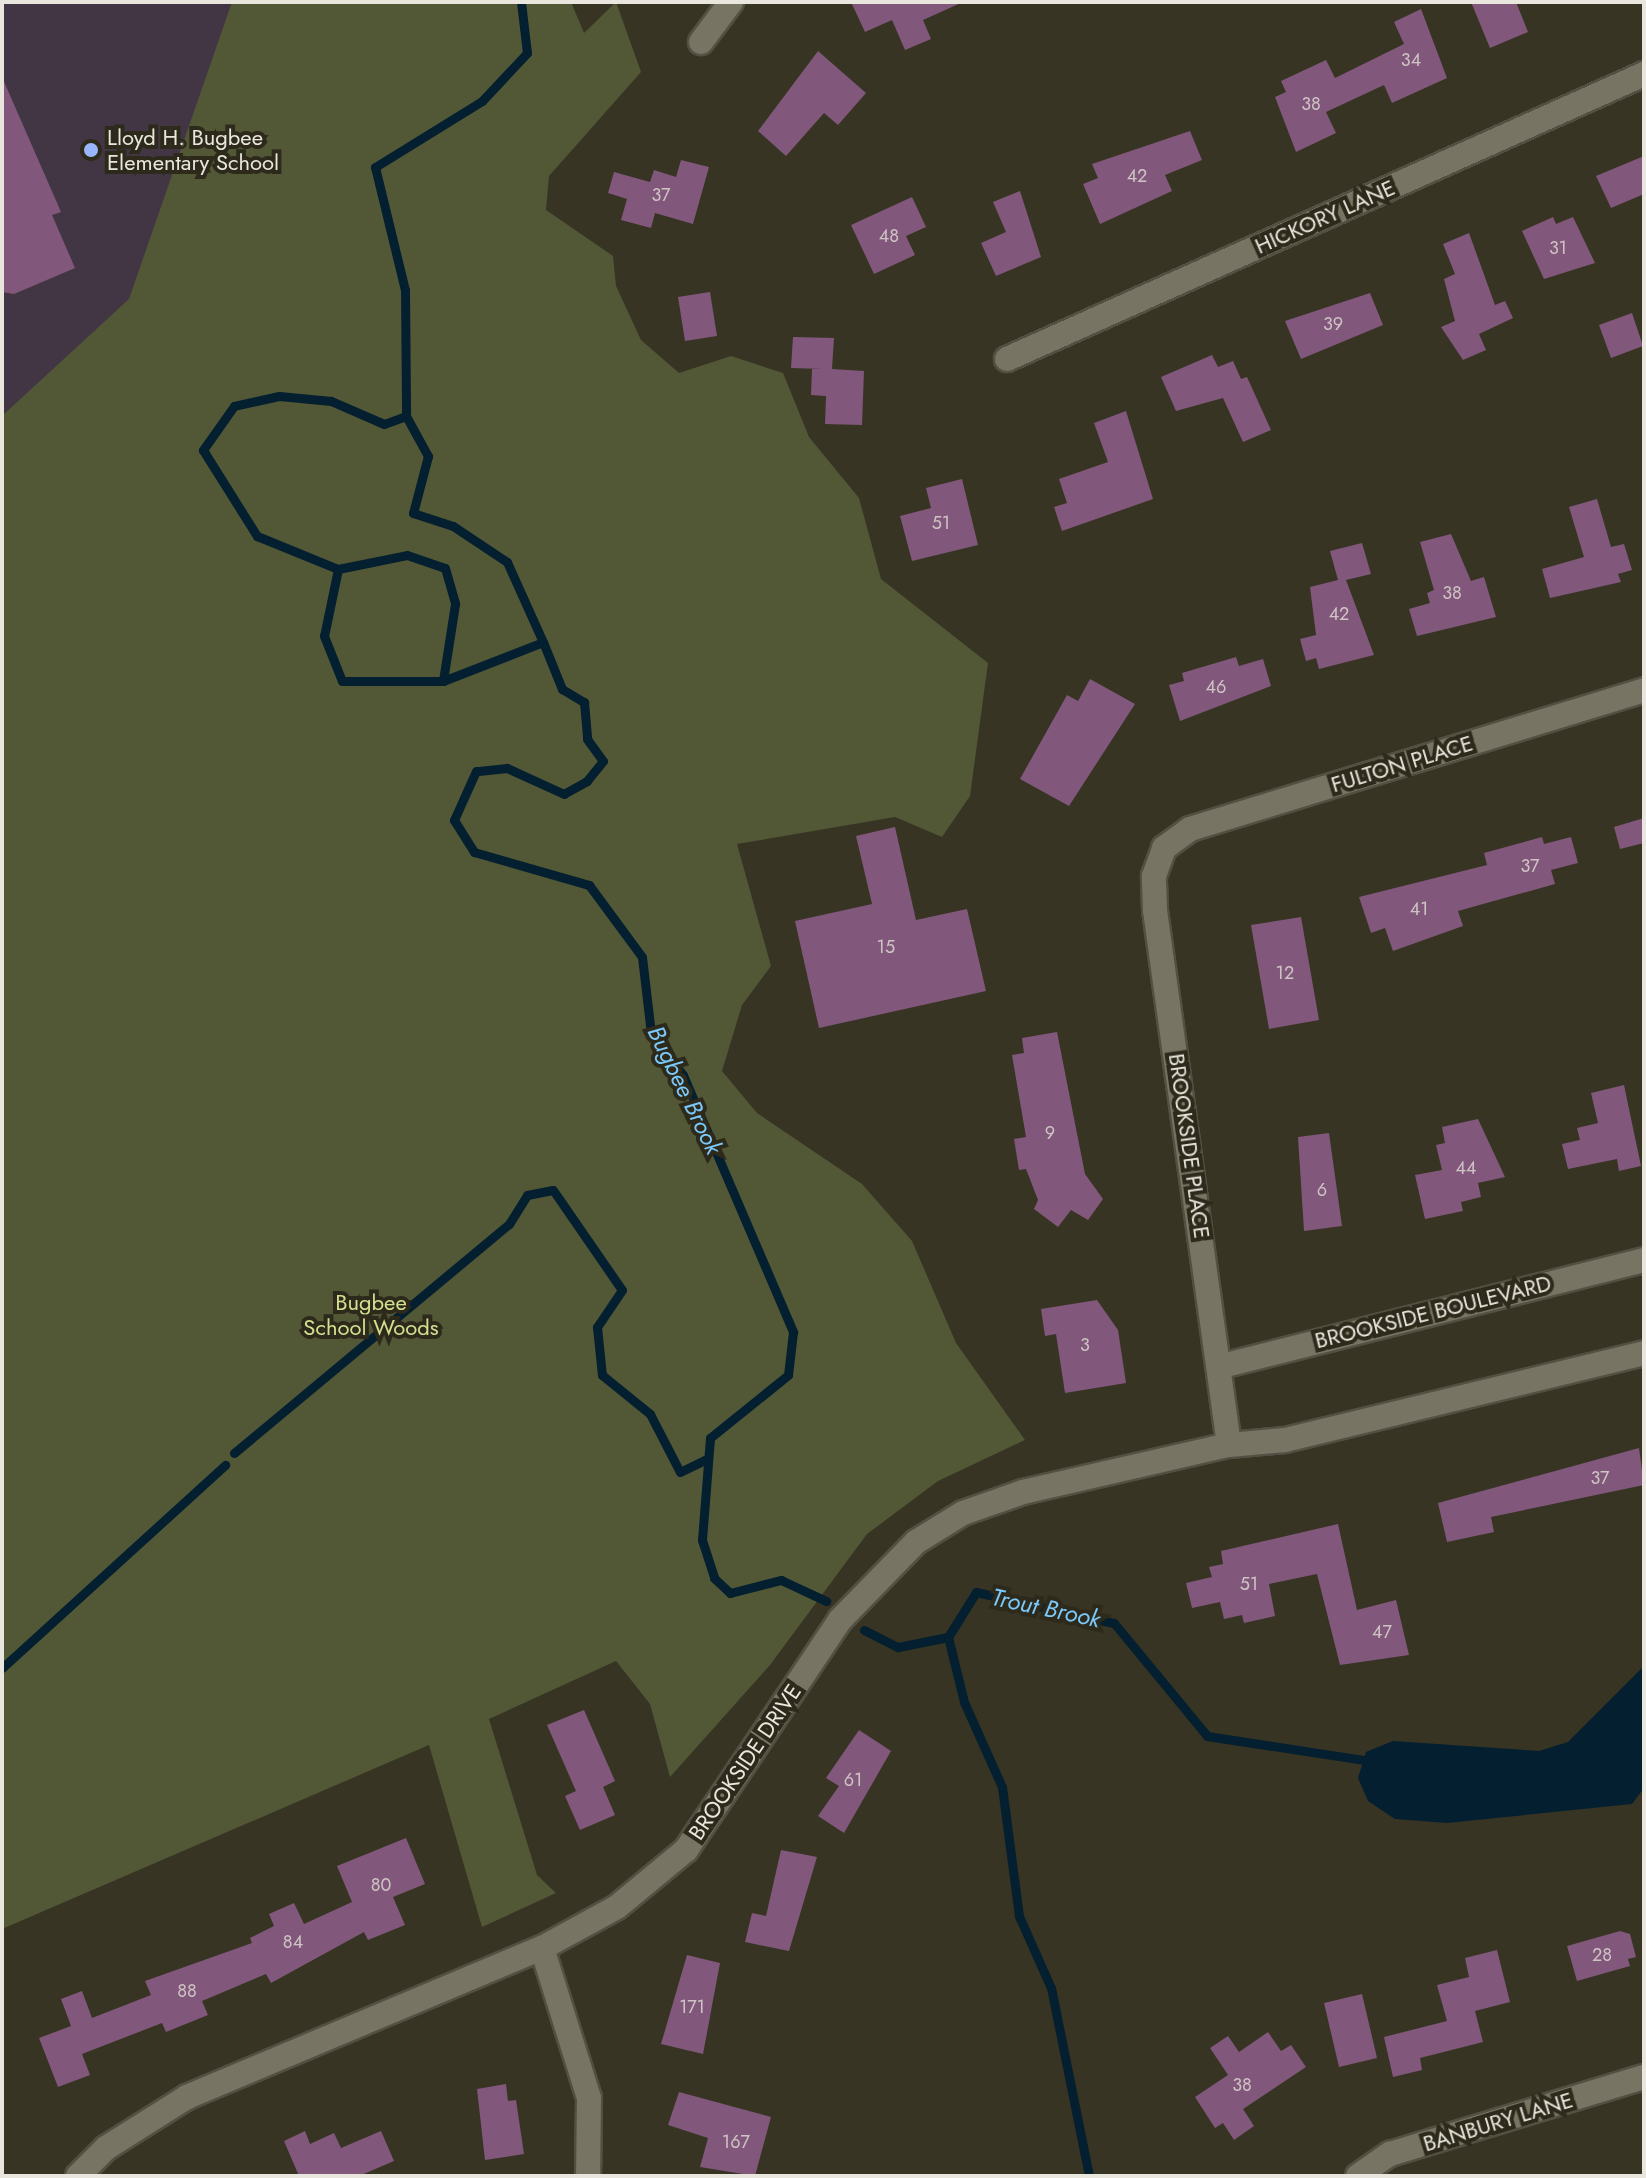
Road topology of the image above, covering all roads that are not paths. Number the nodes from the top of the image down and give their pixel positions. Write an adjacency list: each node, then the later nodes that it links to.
1 (731, 2): 2 (street)
2 (701, 42)
3 (1644, 74): 4 (street, HICKORY LANE)
4 (1007, 359)
5 (1644, 690): 6 (street, FULTON PLACE)
6 (1164, 848): 9 (street, BROOKSIDE PLACE)
7 (1644, 1260): 9 (street, BROOKSIDE BOULEVARD)
8 (1644, 1353): 10 (street)
9 (1222, 1366): 10 (street, BROOKSIDE PLACE)
10 (1229, 1445): 11 (street, BROOKSIDE DRIVE)
11 (542, 1948): 13 (street, BROOKSIDE DRIVE); 14 (street)
12 (1644, 2077): 15 (street, BANBURY LANE)
13 (78, 2176)
14 (588, 2176)
15 (1358, 2176)

